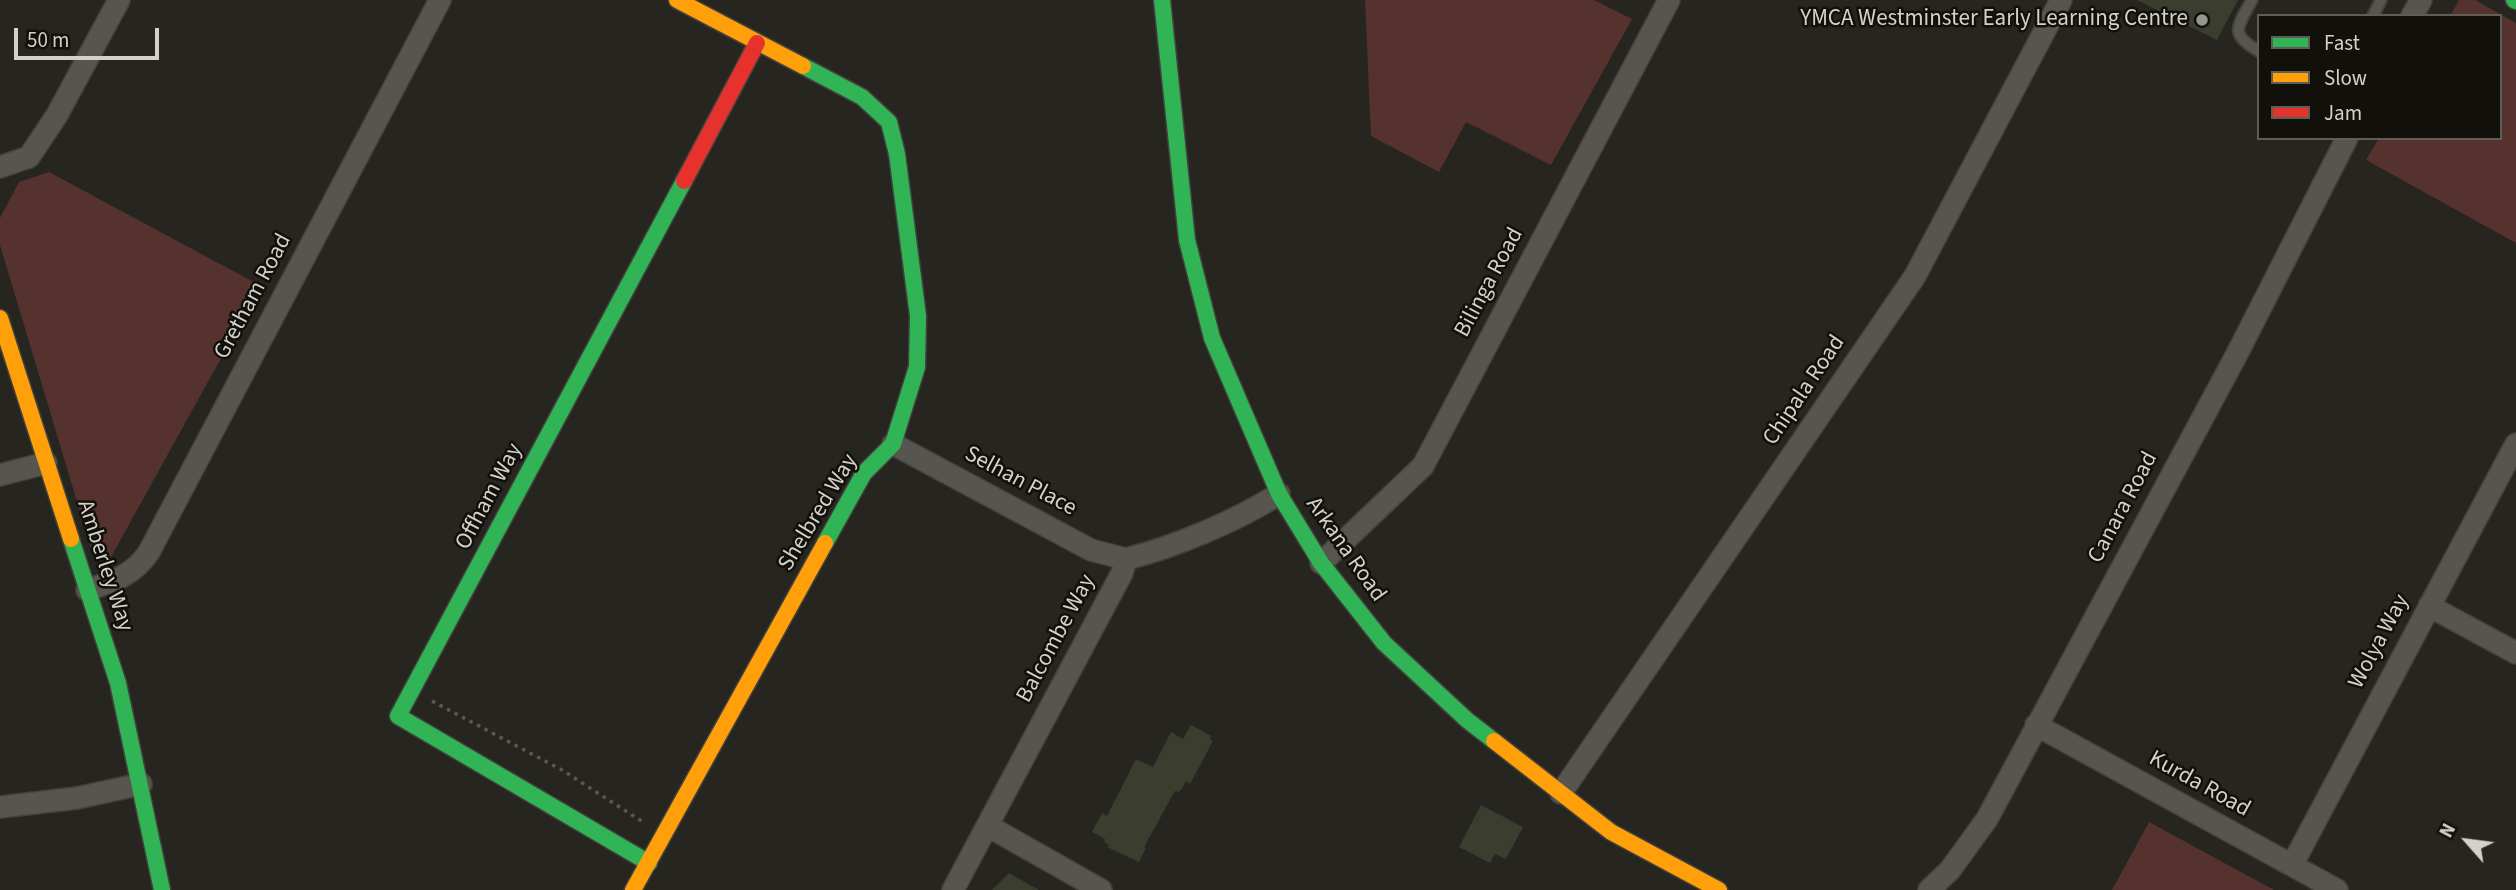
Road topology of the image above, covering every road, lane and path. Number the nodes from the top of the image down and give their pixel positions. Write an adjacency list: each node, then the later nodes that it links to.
1 (119, 0): 13 (street)
2 (440, 0): 22 (street, Gretham Road)
3 (677, 0): 9 (street, Shelbred Way)
4 (1162, 0): 11 (street, Arkana Road)
5 (1669, 0): 21 (street, Bilinga Road)
6 (2061, 0): 28 (street, Chipala Road)
7 (2252, 0): 10 (lane)
8 (1178, 13): 11 (street, Arkana Road)
9 (757, 43): 15 (street, Shelbred Way); 33 (street, Offham Way)
10 (2257, 50)
11 (1172, 79): 19 (street, Arkana Road)
12 (2346, 140): 26 (street, Canara Road)
13 (0, 167)
14 (0, 318): 17 (street, Amberley Way)
15 (892, 444): 20 (street, Selhan Place); 30 (street, Shelbred Way)
16 (2516, 444): 23 (street, Wolya Way)
17 (47, 463): 18 (street); 22 (street, Amberley Way)
18 (0, 475)
19 (1279, 494): 20 (street, Balcombe Way); 21 (street, Arkana Road)
20 (1126, 559): 31 (street, Balcombe Way)
21 (1321, 563): 28 (street, Arkana Road)
22 (87, 590): 27 (street, Amberley Way)
23 (2429, 606): 24 (street); 34 (street, Wolya Way)
24 (2516, 653)
25 (438, 690): 30 (path)
26 (2036, 725): 34 (street, Kurda Road); 41 (street, Canara Road)
27 (141, 784): 29 (street); 32 (street, Amberley Way)
28 (1561, 793): 40 (street, Arkana Road)
29 (0, 807)
30 (671, 824): 33 (street, Shelbred Way)
31 (988, 826): 38 (street, Balcombe Way); 39 (street)
32 (149, 833): 35 (street, Amberley Way); 36 (street, Amberley Way)
33 (649, 863): 37 (street, Shelbred Way)
34 (2292, 865): 42 (street, Kurda Road)
35 (148, 890)
36 (162, 890)
37 (633, 890)
38 (953, 890)
39 (1101, 890)
40 (1718, 890)
41 (1929, 890)
42 (2337, 890)

